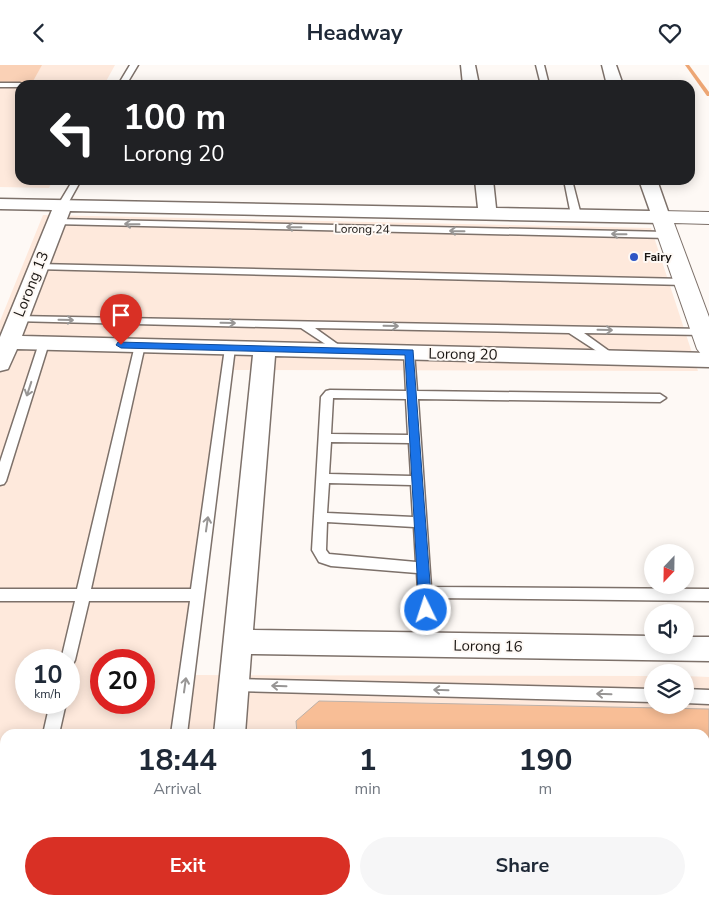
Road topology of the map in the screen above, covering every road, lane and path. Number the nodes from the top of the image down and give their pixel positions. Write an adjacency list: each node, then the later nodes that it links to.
1 (134, 65): 5 (lane)
2 (468, 65): 6 (street)
3 (540, 65): 7 (lane)
4 (609, 65): 8 (street)
5 (125, 80)
6 (470, 80)
7 (544, 80)
8 (614, 80)
9 (0, 85): 10 (lane)
10 (15, 85)
11 (74, 185): 16 (lane)
12 (485, 185): 17 (street)
13 (569, 185): 18 (lane)
14 (650, 185): 21 (street)
15 (0, 204): 16 (street)
16 (59, 213): 17 (street, Lorong 24); 21 (lane, Lorong 24, one-way to 16); 22 (street, Lorong 13)
17 (488, 213): 18 (street, Lorong 24)
18 (576, 215): 21 (street, Lorong 24)
19 (709, 218): 21 (street)
20 (709, 224): 21 (street)
21 (667, 233): 23 (street)
22 (38, 267): 23 (lane); 24 (street, Lorong 13)
23 (685, 282): 27 (street)
24 (17, 319): 25 (lane, Lorong 20, one-way to 25); 28 (street, Lorong 13)
25 (303, 324): 26 (lane, Lorong 20, one-way to 26); 33 (lane)
26 (570, 329): 27 (lane, Lorong 20, one-way to 27); 35 (lane)
27 (706, 341)
28 (8, 342): 29 (street, Lorong 20); 37 (street, Lorong 13)
29 (44, 343): 30 (street, Lorong 20); 43 (lane, one-way to 43)
30 (140, 345): 31 (street, Lorong 20); 50 (lane)
31 (230, 348): 32 (street, Lorong 20); 51 (lane, one-way to 31)
32 (265, 349): 33 (street, Lorong 20); 53 (street)
33 (339, 350): 34 (street, Lorong 20)
34 (409, 352): 35 (street, Lorong 20); 38 (lane)
35 (612, 358): 36 (street, Lorong 20)
36 (709, 360)
37 (0, 364)
38 (412, 396): 39 (lane); 40 (lane); 41 (lane)
39 (660, 398)
40 (325, 437): 41 (lane); 42 (lane)
41 (415, 439): 44 (lane)
42 (323, 478): 44 (lane); 45 (lane)
43 (0, 481)
44 (418, 481): 46 (lane)
45 (321, 517): 46 (lane); 47 (lane)
46 (420, 522): 47 (lane)
47 (423, 568): 48 (lane)
48 (424, 593): 52 (lane); 54 (lane)
49 (0, 595): 50 (lane)
50 (83, 595): 51 (lane); 55 (lane)
51 (197, 595): 63 (lane, one-way to 51)
52 (709, 595)
53 (238, 642): 54 (street, Lorong 16); 57 (street)
54 (428, 645): 56 (street, Lorong 16)
55 (71, 649)
56 (709, 649)
57 (234, 685): 58 (lane, one-way to 57); 64 (street)
58 (644, 696)
59 (694, 697): 60 (lane)
60 (709, 697)
61 (56, 714): 62 (lane)
62 (52, 729)
63 (180, 729)
64 (230, 729)

